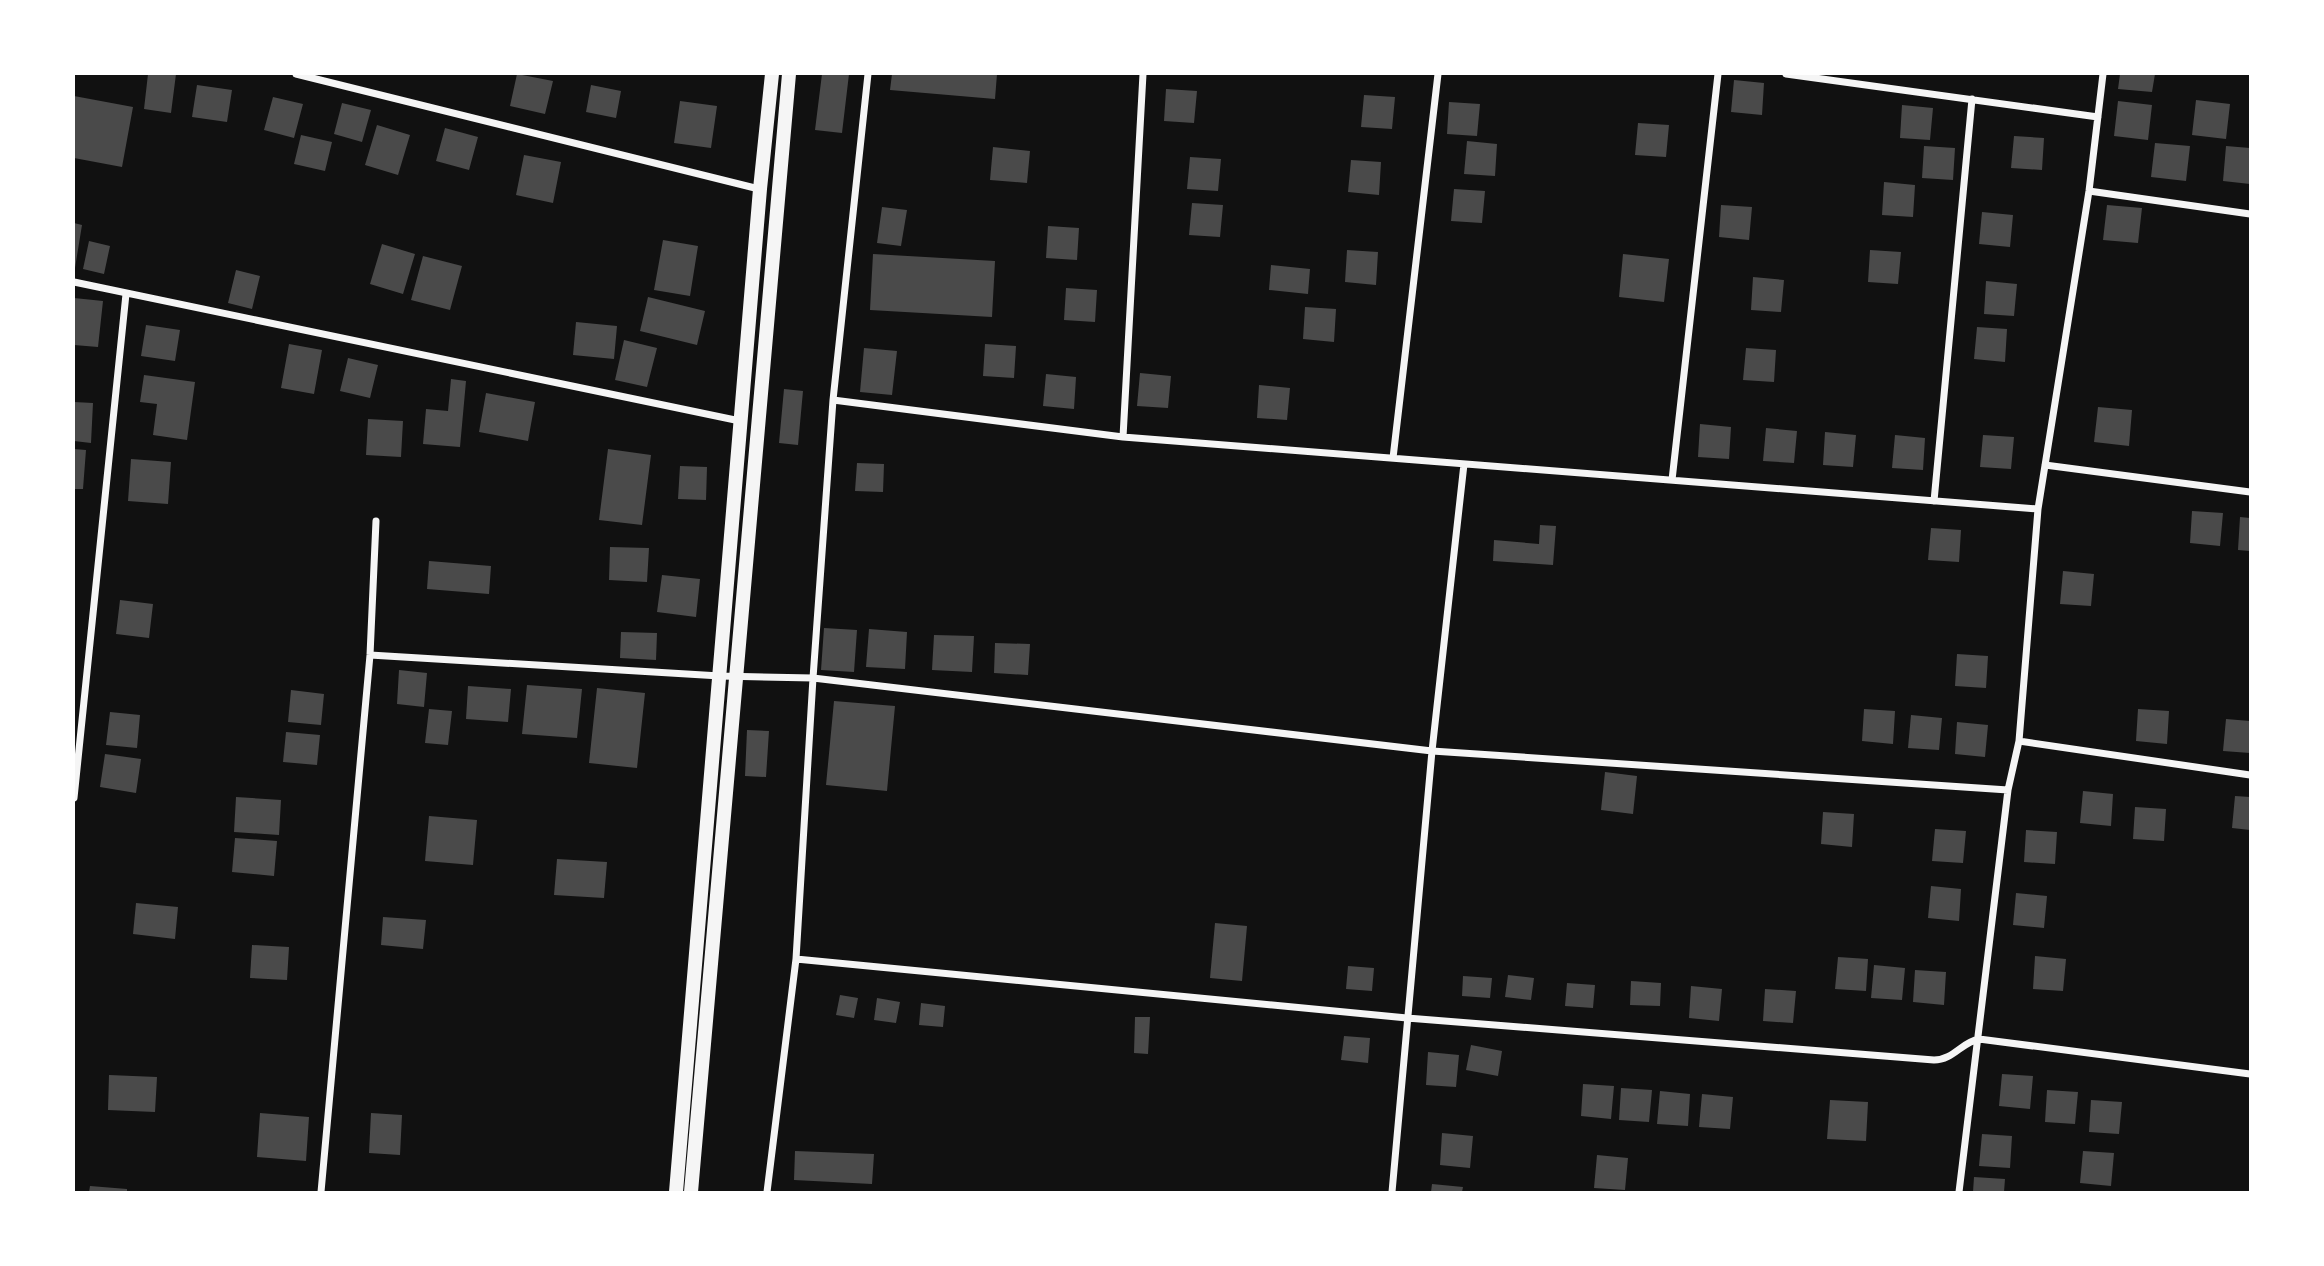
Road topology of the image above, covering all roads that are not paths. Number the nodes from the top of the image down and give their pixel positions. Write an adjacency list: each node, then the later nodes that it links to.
1 (296, 74): 13 (street)
2 (772, 74): 13 (highway)
3 (789, 74): 31 (highway)
4 (869, 74): 18 (street)
5 (1143, 74): 20 (street)
6 (1438, 74): 21 (street)
7 (1718, 74): 24 (street)
8 (1786, 74): 10 (street)
9 (2103, 74): 12 (street)
10 (1833, 77): 11 (street)
11 (1972, 99): 12 (street); 26 (street)
12 (2098, 117): 14 (street)
13 (760, 189): 19 (highway)
14 (2089, 191): 15 (street); 23 (street)
15 (2250, 214)
16 (74, 282): 17 (street)
17 (126, 294): 19 (street); 37 (street)
18 (833, 400): 20 (street); 32 (street)
19 (740, 421): 30 (highway)
20 (1123, 437): 21 (street)
21 (1394, 458): 22 (street)
22 (1464, 464): 24 (street); 34 (street)
23 (2045, 465): 25 (street); 27 (street)
24 (1672, 480): 26 (street)
25 (2250, 492)
26 (1934, 501): 27 (street)
27 (2038, 509): 33 (street)
28 (376, 521): 29 (street)
29 (370, 654): 30 (street); 42 (street)
30 (720, 676): 31 (street); 43 (highway)
31 (736, 676): 32 (street); 44 (highway)
32 (813, 678): 34 (street); 38 (street)
33 (2018, 741): 35 (street); 36 (street)
34 (1432, 751): 36 (street); 39 (street)
35 (2250, 775)
36 (2008, 790): 40 (street)
37 (74, 798)
38 (796, 959): 39 (street); 45 (street)
39 (1407, 1018): 40 (street); 46 (street)
40 (1979, 1039): 41 (street); 47 (street)
41 (2250, 1074)
42 (321, 1192)
43 (676, 1192)
44 (691, 1192)
45 (768, 1192)
46 (1392, 1192)
47 (1959, 1192)

